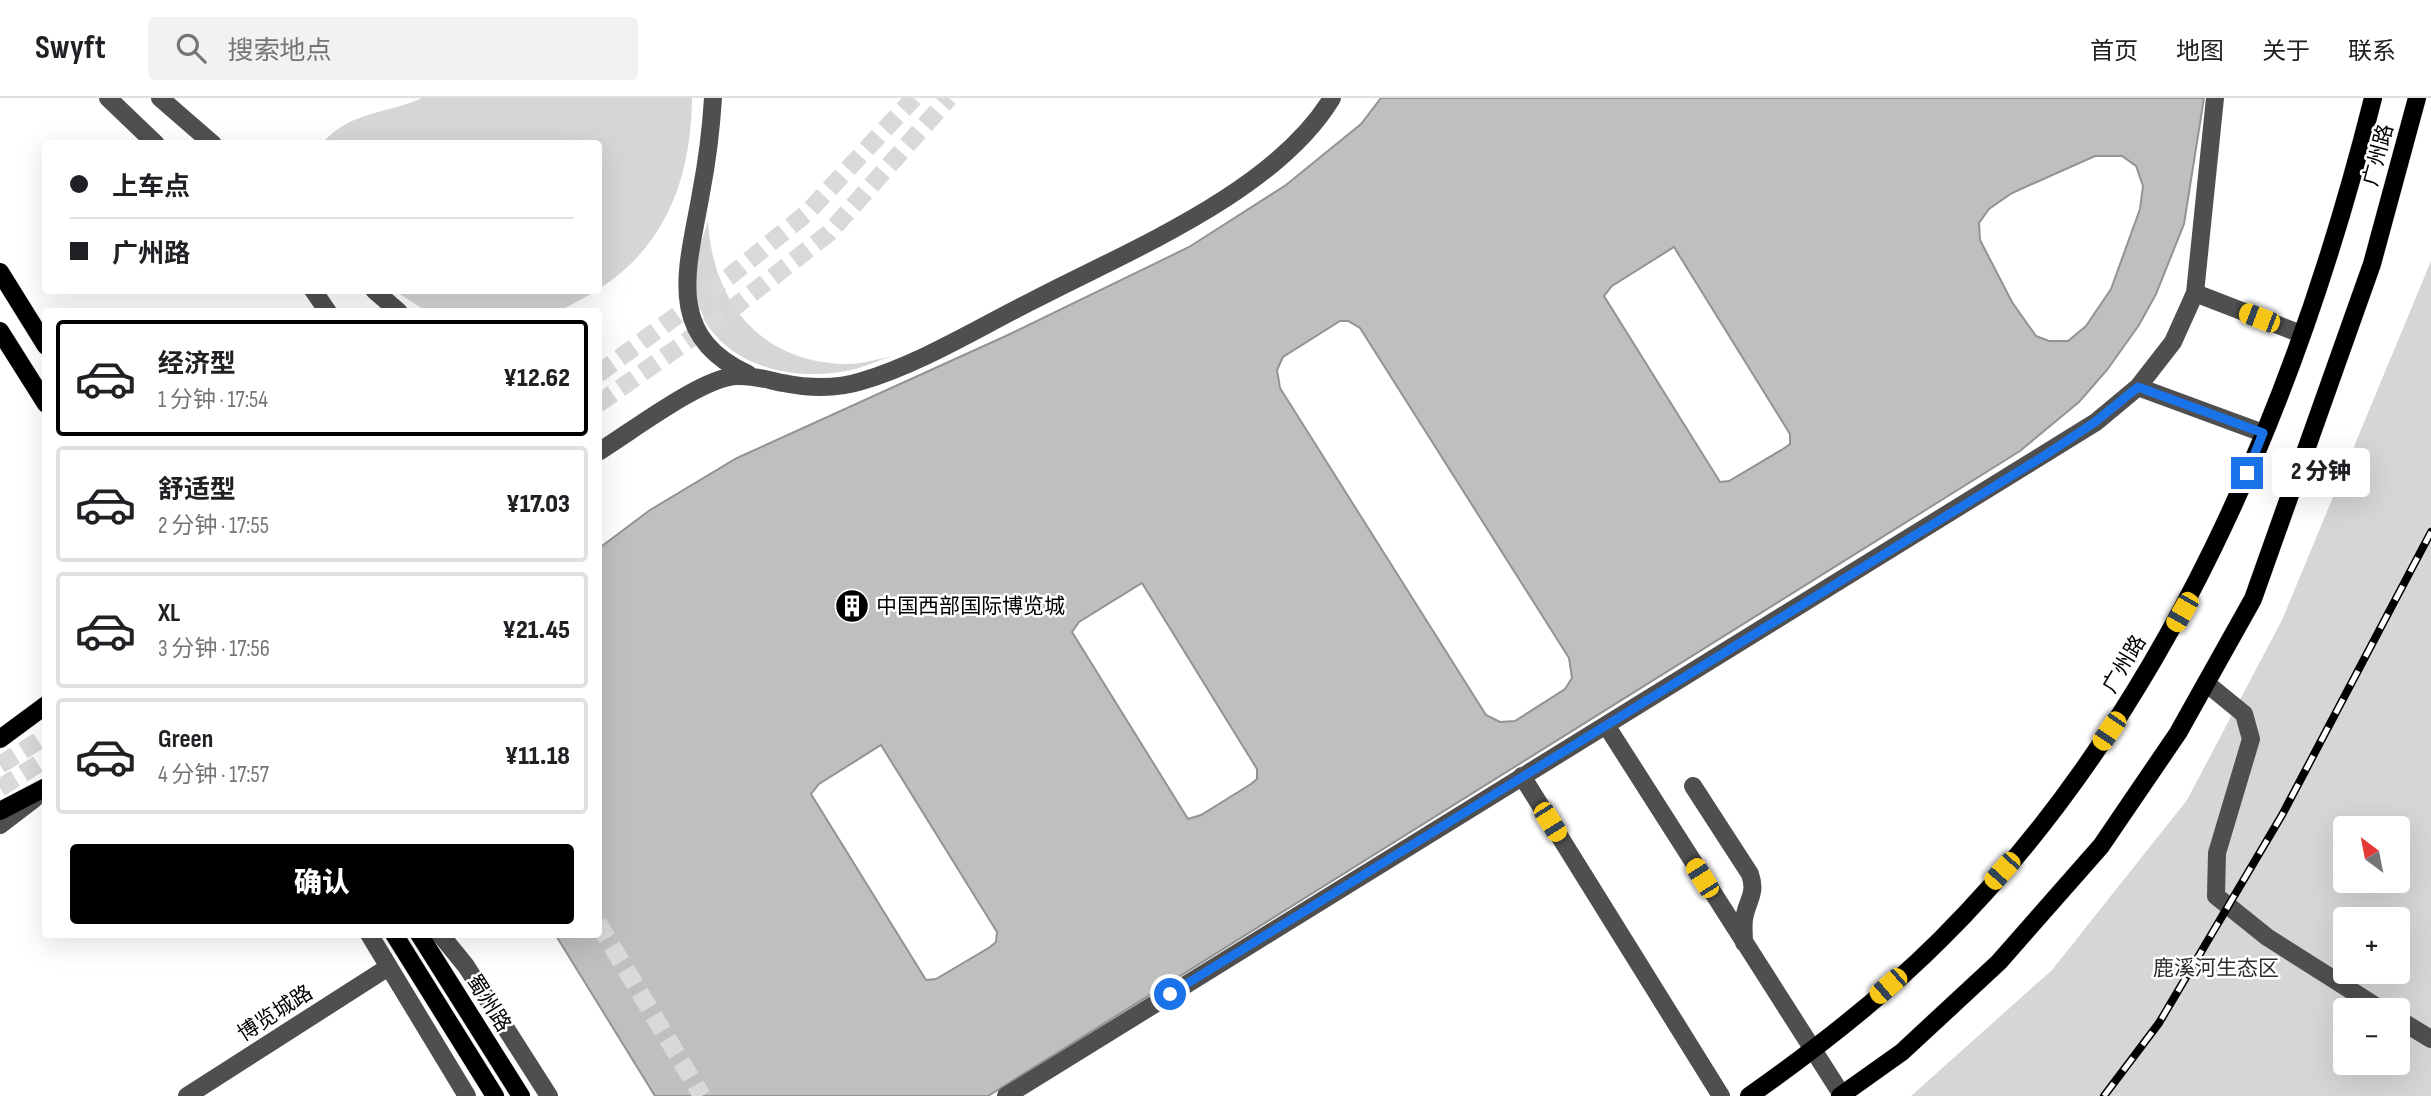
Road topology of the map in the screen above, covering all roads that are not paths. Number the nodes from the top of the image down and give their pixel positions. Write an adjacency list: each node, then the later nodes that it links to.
1 (108, 98): 8 (street)
2 (160, 98): 9 (street)
3 (713, 98): 16 (street)
4 (1332, 98): 18 (street)
5 (2216, 98): 11 (street)
6 (2373, 98): 15 (main road, 广州路)
7 (2417, 98): 24 (main road, 广州路)
8 (152, 140)
9 (209, 140)
10 (0, 272): 17 (main road)
11 (2195, 293): 15 (street); 19 (street)
12 (379, 294): 13 (street)
13 (395, 308)
14 (0, 331): 21 (main road)
15 (2301, 334): 22 (main road, 广州路)
16 (704, 337): 18 (street); 20 (street)
17 (42, 340)
18 (753, 377): 20 (street)
19 (2138, 387): 22 (street); 27 (street)
20 (698, 389): 23 (street)
21 (42, 398)
22 (2263, 433): 45 (main road, 广州路)
23 (602, 449)
24 (2206, 683): 42 (street); 46 (main road, 广州路)
25 (42, 708): 26 (main road)
26 (27, 717): 28 (street); 29 (main road)
27 (1606, 725): 30 (street); 40 (street)
28 (0, 731)
29 (0, 739)
30 (1522, 776): 52 (street); 53 (street)
31 (1693, 786): 40 (street)
32 (42, 790): 34 (main road)
33 (42, 791): 35 (street)
34 (0, 811)
35 (0, 825)
36 (371, 938): 41 (street)
37 (396, 938): 49 (main road)
38 (422, 938): 50 (main road, 蜀州路)
39 (443, 938): 51 (street)
40 (1744, 943): 45 (street)
41 (387, 968): 47 (street, 博览城路); 48 (street)
42 (2363, 998)
43 (2410, 1026): 44 (street)
44 (2431, 1039)
45 (1811, 1051): 46 (street); 54 (main road, 广州路)
46 (1841, 1095)
47 (187, 1096)
48 (467, 1096)
49 (495, 1096)
50 (521, 1096)
51 (549, 1096)
52 (1006, 1096)
53 (1721, 1096)
54 (1749, 1096)

